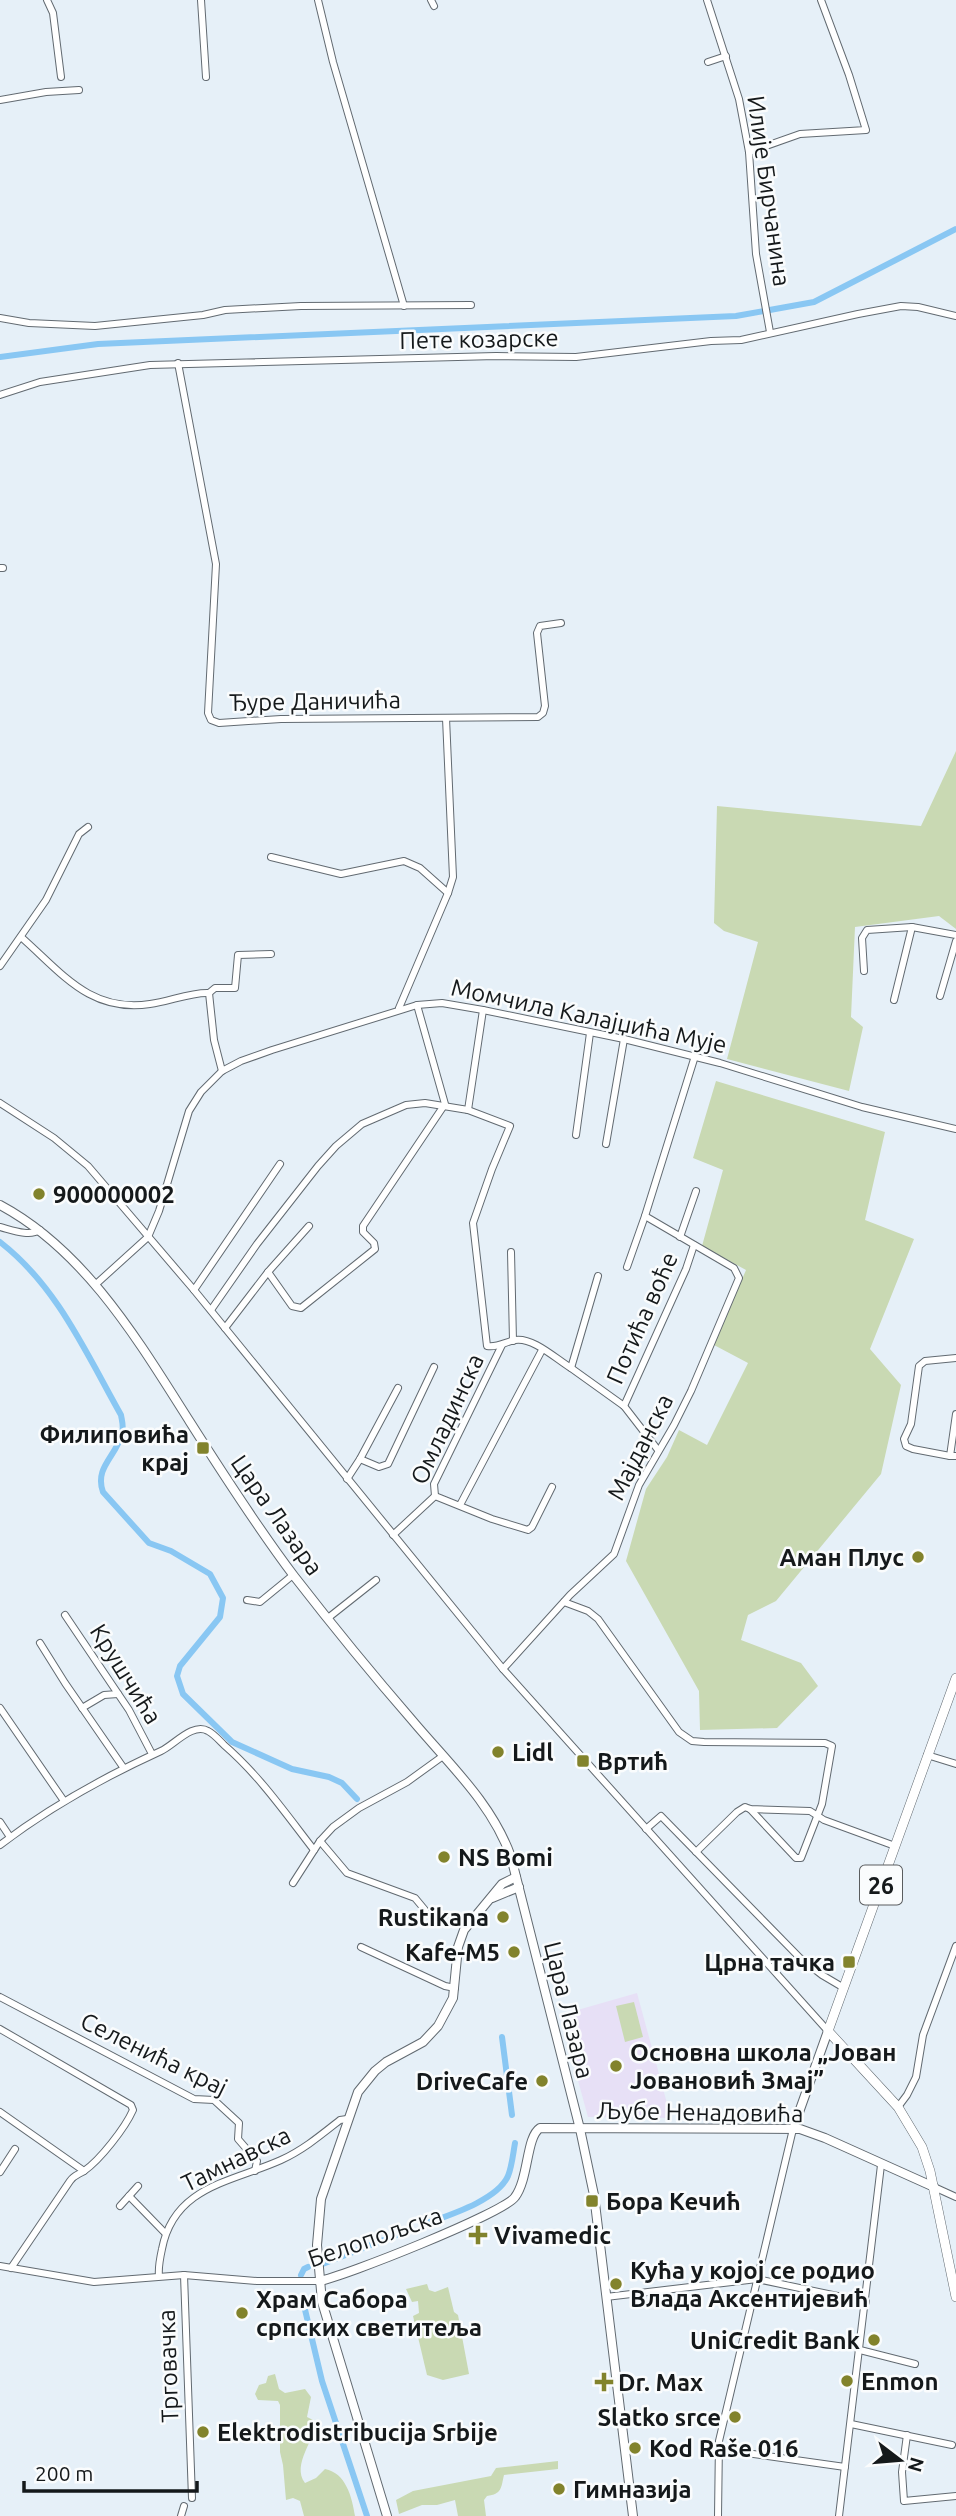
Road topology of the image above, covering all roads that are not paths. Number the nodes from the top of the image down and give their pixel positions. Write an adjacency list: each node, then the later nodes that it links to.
1 (47, 0): 8 (street)
2 (201, 0): 9 (street)
3 (318, 0): 14 (street)
4 (707, 0): 6 (street, Илије Бирчанина)
5 (821, 0): 12 (street)
6 (726, 57): 7 (street); 12 (street, Илије Бирчанина)
7 (708, 62)
8 (61, 77)
9 (206, 77)
10 (79, 90): 11 (street)
11 (0, 100)
12 (749, 152): 17 (street, Илије Бирчанина)
13 (471, 305): 14 (street)
14 (404, 306): 16 (street)
15 (956, 316): 17 (street, Пете козарске)
16 (0, 318)
17 (769, 332): 18 (street, Пете козарске)
18 (177, 363): 19 (street, Пете козарске); 21 (street, Ђуре Даничића)
19 (0, 395)
20 (561, 623): 21 (street, Ђуре Даничића)
21 (446, 718): 24 (street)
22 (88, 827): 27 (street)
23 (271, 857): 24 (street)
24 (448, 893): 36 (street)
25 (912, 928): 26 (street); 31 (street); 34 (street)
26 (956, 935)
27 (21, 937): 30 (street); 32 (street)
28 (956, 941): 33 (street)
29 (271, 954): 32 (street)
30 (0, 966)
31 (864, 971)
32 (209, 993): 41 (street)
33 (940, 996)
34 (894, 1000)
35 (417, 1005): 36 (street, Момчила Калајџића Мује); 37 (street, Момчила Калајџића Мује); 43 (street)
36 (399, 1009): 41 (street, Момчила Калајџића Мује)
37 (482, 1010): 38 (street, Момчила Калајџића Мује); 44 (street)
38 (590, 1033): 39 (street, Момчила Калајџића Мује); 46 (street)
39 (624, 1039): 40 (street, Момчила Калајџића Мује); 47 (street)
40 (695, 1056): 45 (street, Момчила Калајџића Мује); 51 (street)
41 (222, 1071): 55 (street, Момчила Калајџића Мује)
42 (0, 1103): 55 (street)
43 (445, 1104): 44 (street, Омладинска); 60 (street); 64 (street, Омладинска)
44 (468, 1110): 67 (street, Омладинска)
45 (956, 1129)
46 (576, 1135)
47 (606, 1144)
48 (280, 1164): 63 (street)
49 (696, 1191): 56 (street)
50 (0, 1205): 54 (main road, Цара Лазара)
51 (645, 1216): 56 (street, Мајданска); 59 (street)
52 (309, 1226): 60 (street)
53 (0, 1227): 54 (street)
54 (40, 1230): 62 (main road, Цара Лазара)
55 (148, 1237): 62 (street, Момчила Калајџића Мује); 63 (street)
56 (680, 1237): 57 (street, Мајданска)
57 (694, 1245): 73 (street, Потића воће); 75 (street, Мајданска)
58 (511, 1252): 66 (street, Омладинска)
59 (627, 1267)
60 (268, 1272): 65 (street)
61 (598, 1276): 71 (street)
62 (95, 1285): 83 (main road, Цара Лазара)
63 (194, 1290): 64 (street)
64 (211, 1310): 65 (street)
65 (225, 1328): 78 (street)
66 (513, 1341): 67 (street, Омладинска); 68 (street, Омладинска)
67 (502, 1345): 80 (street, Омладинска)
68 (542, 1350): 71 (street, Омладинска); 81 (street)
69 (956, 1358): 76 (street)
70 (434, 1367): 77 (street)
71 (571, 1368): 73 (street, Потића воће)
72 (398, 1388): 77 (street)
73 (624, 1406): 75 (street, Потића воће)
74 (956, 1414): 76 (street)
75 (658, 1450): 86 (street, Мајданска)
76 (953, 1456)
77 (360, 1459): 78 (street)
78 (347, 1479): 82 (street)
79 (552, 1487): 81 (street)
80 (435, 1496): 81 (street); 82 (street, Омладинска)
81 (460, 1505)
82 (393, 1535): 90 (street)
83 (293, 1575): 85 (street); 88 (main road, Цара Лазара)
84 (376, 1580): 88 (street)
85 (247, 1600)
86 (564, 1602): 90 (street, Мајданска); 102 (street)
87 (65, 1615): 92 (street, Крушчића)
88 (328, 1618): 97 (main road, Цара Лазара)
89 (40, 1643): 94 (street)
90 (503, 1669): 104 (street)
91 (956, 1678): 96 (main road, 26)
92 (118, 1694): 94 (street); 95 (street, Крушчића)
93 (0, 1708): 100 (street)
94 (82, 1708): 99 (street)
95 (152, 1754): 99 (street); 109 (street)
96 (927, 1755): 98 (street); 108 (main road, 26)
97 (443, 1756): 106 (street); 111 (main road, Цара Лазара)
98 (956, 1765)
99 (123, 1767): 100 (street)
100 (64, 1801): 105 (street)
101 (750, 1809): 102 (street); 102 (street); 110 (street)
102 (817, 1815): 108 (street)
103 (0, 1822): 105 (street)
104 (646, 1829): 110 (street); 122 (street)
105 (10, 1837): 107 (street)
106 (320, 1841): 109 (street); 115 (street)
107 (0, 1845)
108 (895, 1846): 119 (main road, 26)
109 (314, 1850): 112 (street)
110 (696, 1852): 119 (street)
111 (516, 1877): 113 (main road, Цара Лазара); 114 (main road)
112 (293, 1883)
113 (519, 1888): 114 (main road); 126 (main road, Цара Лазара)
114 (491, 1898): 118 (main road)
115 (425, 1910)
116 (956, 1946): 123 (street)
117 (361, 1947): 118 (street)
118 (455, 1988): 125 (main road)
119 (844, 1988): 122 (main road, 26)
120 (0, 1997): 131 (street, Селенића крај)
121 (0, 2029): 130 (street)
122 (828, 2031): 123 (main road); 127 (main road)
123 (898, 2107): 134 (main road)
124 (0, 2112): 130 (street)
125 (347, 2119): 131 (street, Тамнавска); 144 (main road)
126 (580, 2129): 127 (main road, Љубе Ненадовића); 144 (main road, Белопољска); 145 (main road, Цара Лазара)
127 (793, 2129): 129 (main road, Љубе Ненадовића); 143 (street)
128 (15, 2149): 132 (street)
129 (881, 2165): 134 (main road, Љубе Ненадовића); 147 (street)
130 (84, 2171): 140 (street)
131 (255, 2171): 138 (street, Тамнавска)
132 (0, 2172)
133 (138, 2186): 135 (street)
134 (934, 2187): 136 (street); 146 (main road)
135 (129, 2196): 137 (street); 138 (street)
136 (956, 2197)
137 (120, 2206)
138 (165, 2233): 142 (street, Тамнавска)
139 (0, 2266): 140 (street, Белопољска)
140 (11, 2268): 142 (street, Белопољска)
141 (184, 2275): 142 (street, Белопољска); 144 (street, Белопољска); 156 (street, Трговачка)
142 (159, 2276)
143 (757, 2279): 145 (street); 147 (street); 153 (street)
144 (319, 2281): 159 (main road)
145 (606, 2297): 160 (main road, Цара Лазара)
146 (956, 2297)
147 (866, 2302): 148 (street)
148 (860, 2350): 149 (street); 150 (street)
149 (915, 2364)
150 (851, 2424): 151 (street); 154 (street)
151 (907, 2435): 152 (street); 155 (street)
152 (952, 2445)
153 (718, 2449): 154 (street); 161 (street)
154 (845, 2467): 162 (street)
155 (956, 2496)
156 (192, 2498)
157 (184, 2506): 158 (street)
158 (181, 2516)
159 (387, 2516)
160 (633, 2516)
161 (718, 2516)
162 (839, 2516)

